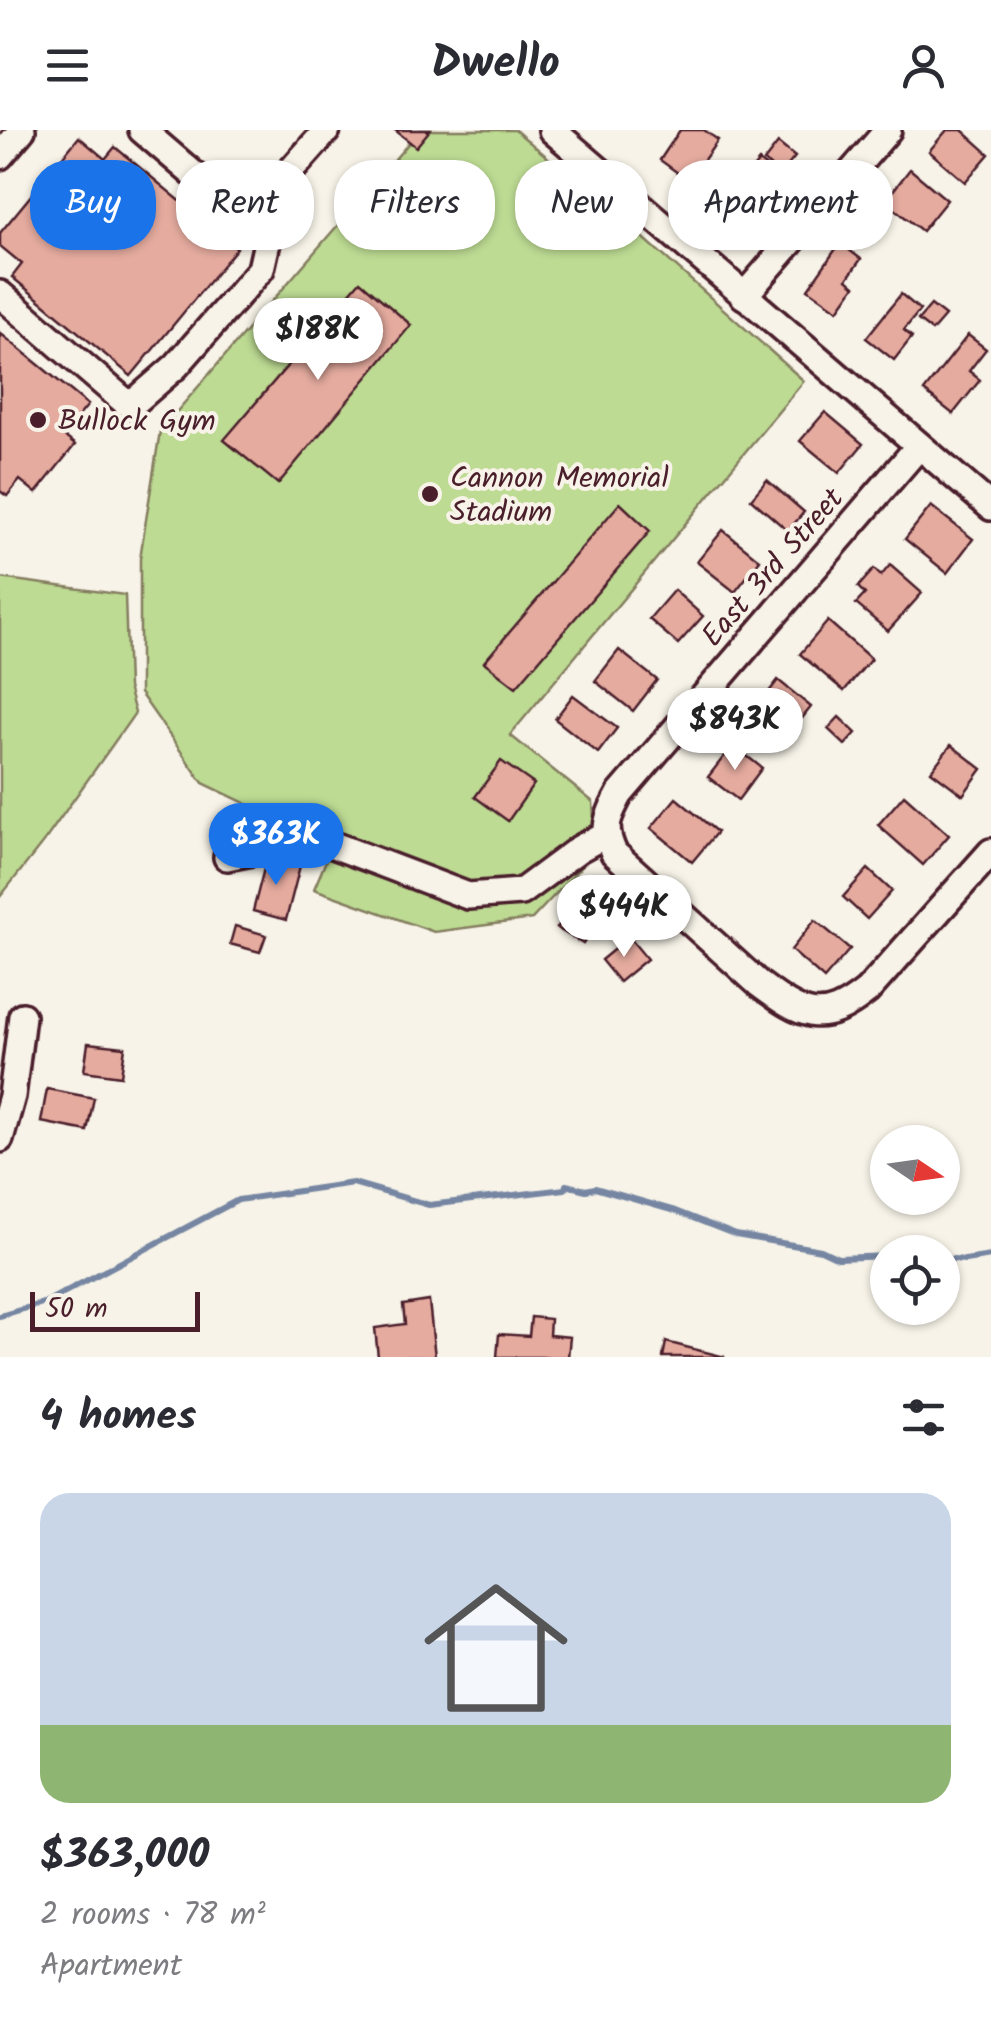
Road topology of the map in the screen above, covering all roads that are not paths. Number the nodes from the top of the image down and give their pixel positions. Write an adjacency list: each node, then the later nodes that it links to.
1 (22, 130): 6 (street)
2 (142, 130): 7 (street)
3 (328, 130): 8 (street)
4 (552, 130): 11 (street)
5 (888, 130): 11 (street)
6 (0, 156)
7 (177, 160)
8 (301, 160)
9 (265, 250): 10 (street)
10 (0, 294)
11 (744, 296): 12 (street)
12 (919, 446): 13 (street); 14 (street, East 3rd Street)
13 (991, 507)
14 (606, 834): 15 (street); 16 (street)
15 (991, 852)
16 (226, 856)
17 (22, 1016): 18 (street)
18 (0, 1139)

